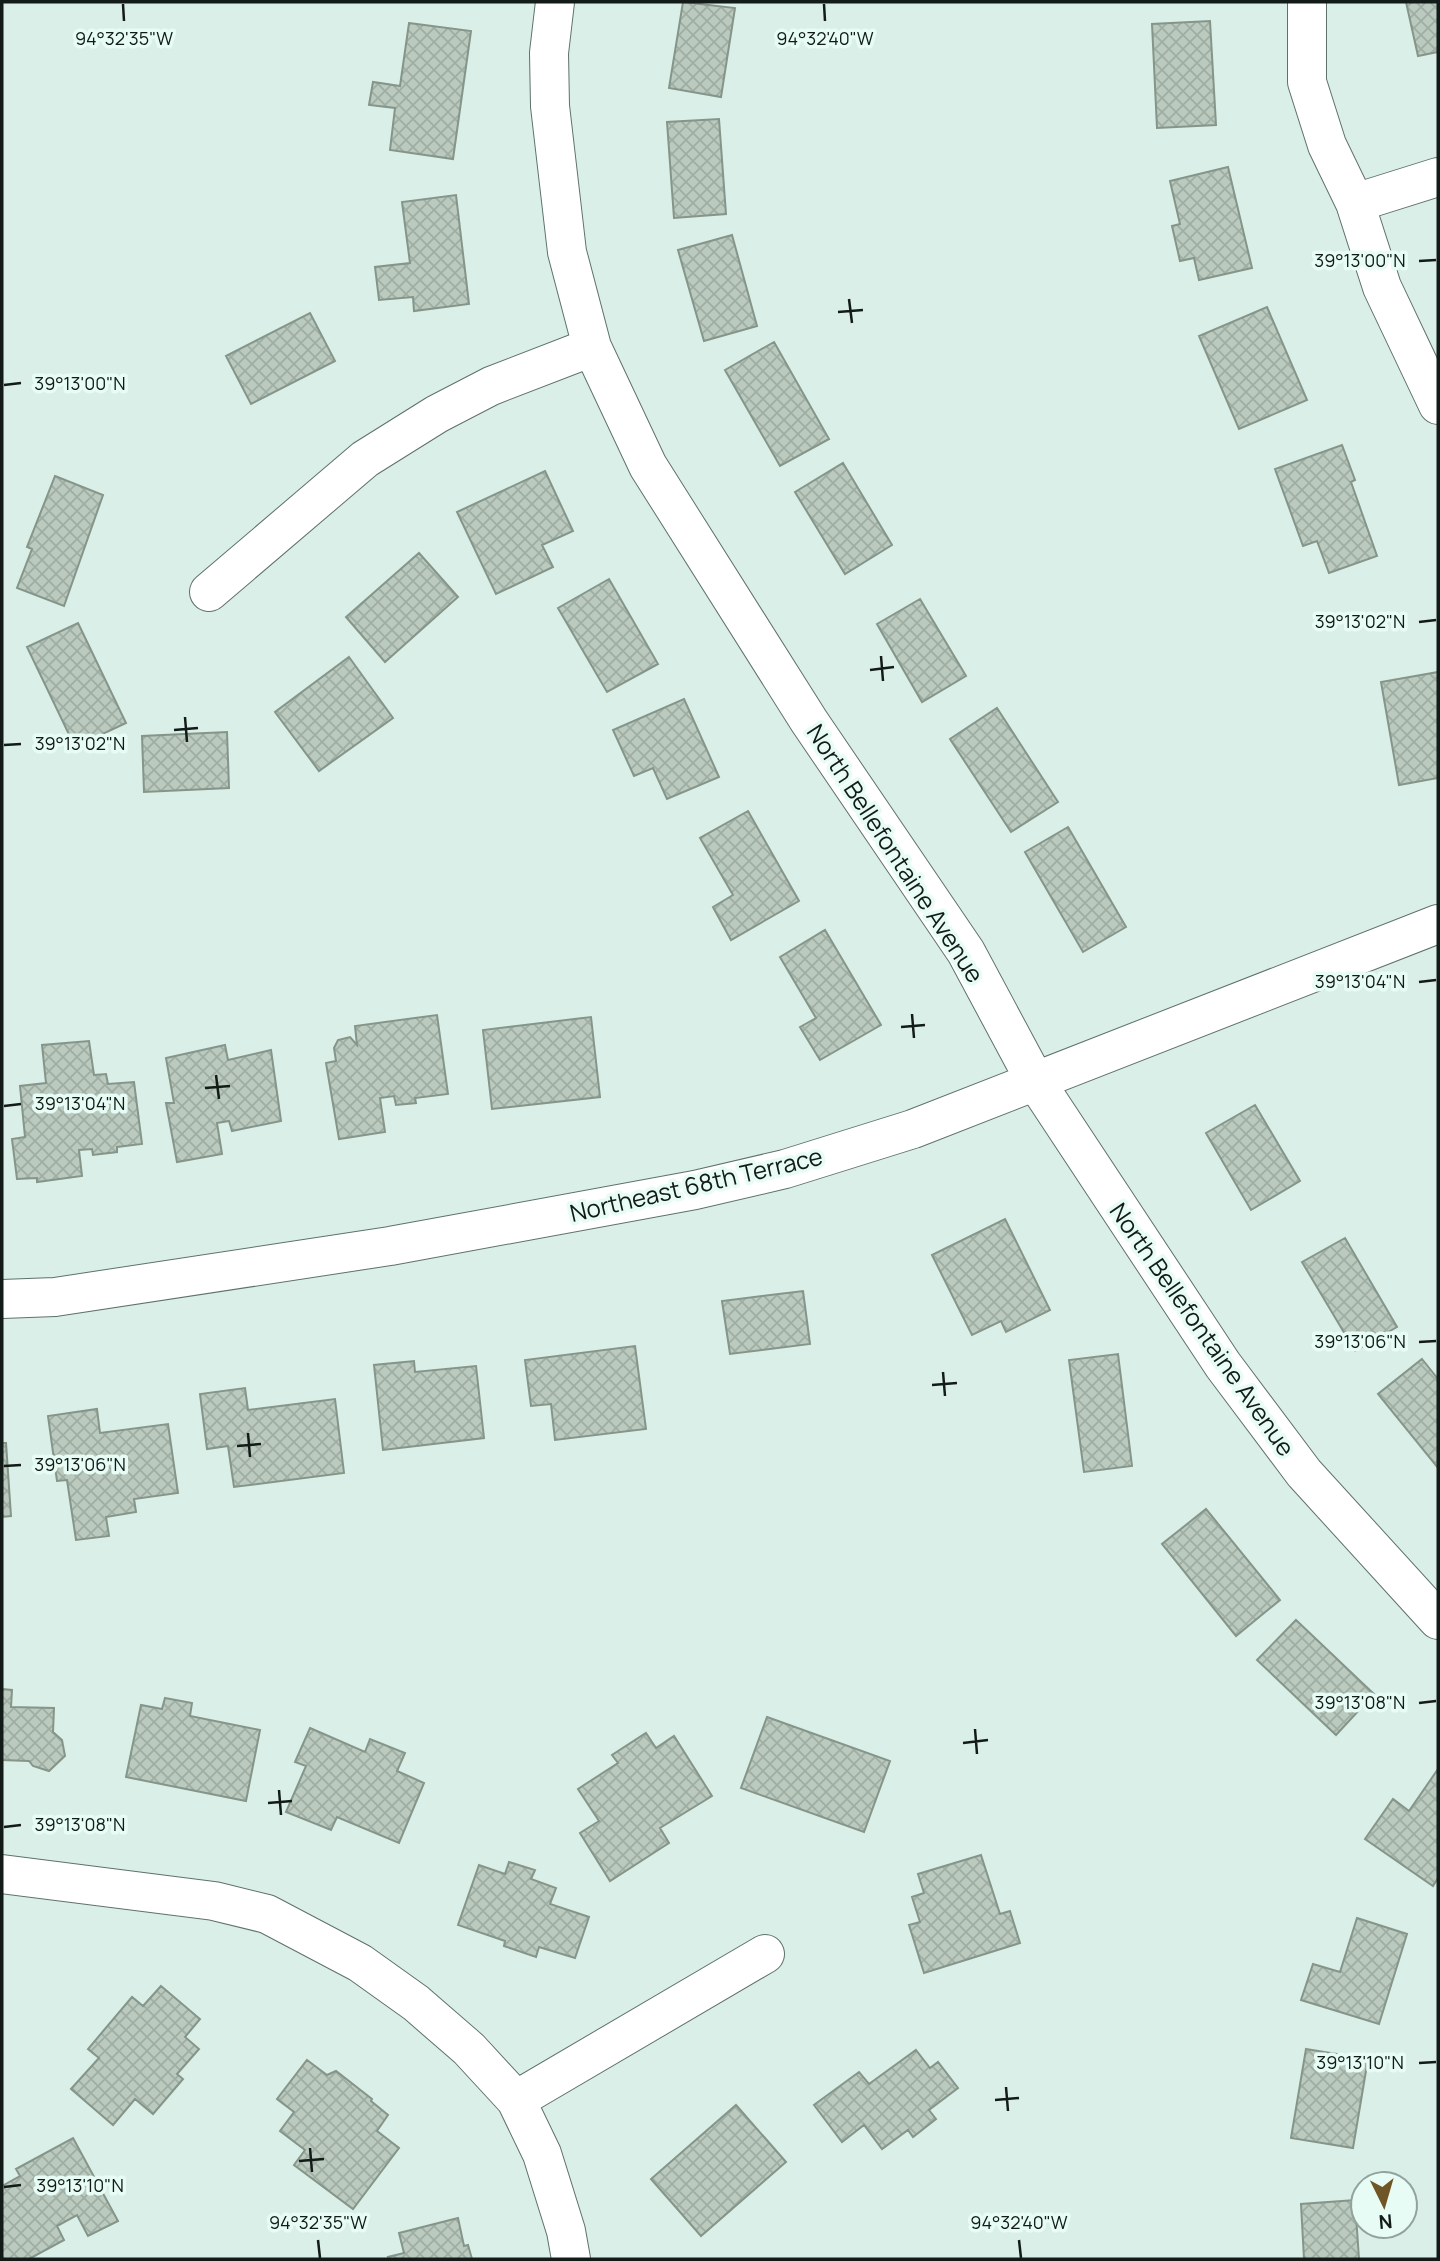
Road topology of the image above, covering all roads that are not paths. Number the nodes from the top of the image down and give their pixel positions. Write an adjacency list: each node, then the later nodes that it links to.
1 (555, 2): 5 (street, North Bellefontaine Avenue)
2 (1307, 2): 4 (street)
3 (1438, 177): 4 (street)
4 (1354, 203): 6 (street)
5 (593, 347): 7 (street); 9 (street, North Bellefontaine Avenue)
6 (1438, 405)
7 (209, 592)
8 (1438, 924): 9 (street, Northeast 68th Terrace)
9 (1034, 1079): 10 (street, Northeast 68th Terrace); 11 (street, North Bellefontaine Avenue)
10 (2, 1299)
11 (1438, 1620)
12 (2, 1874): 14 (street)
13 (765, 1954): 14 (street)
14 (516, 2100): 15 (street)
15 (571, 2259)

